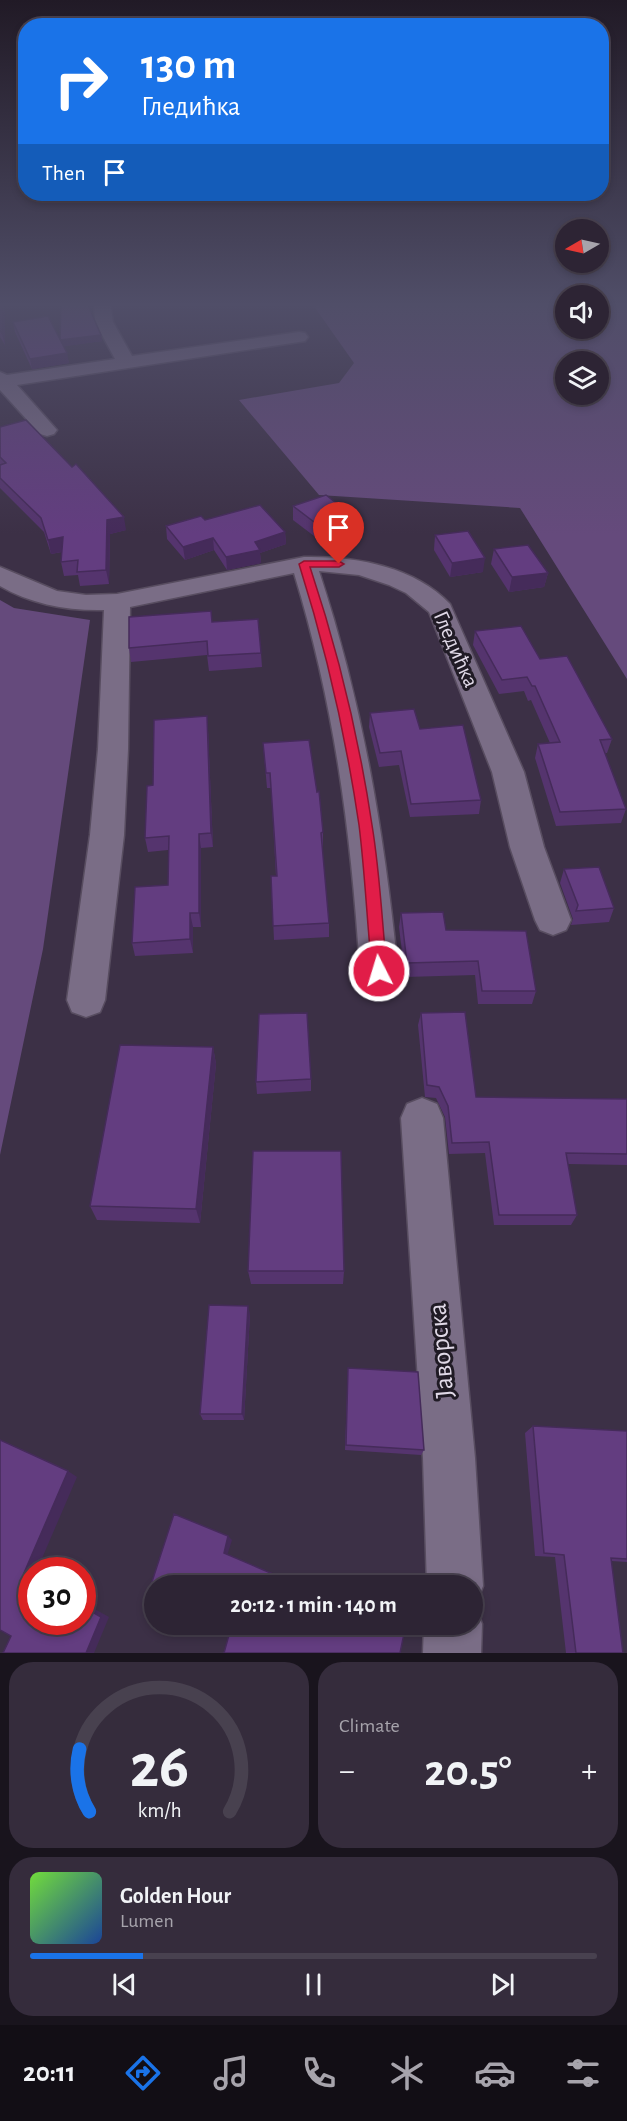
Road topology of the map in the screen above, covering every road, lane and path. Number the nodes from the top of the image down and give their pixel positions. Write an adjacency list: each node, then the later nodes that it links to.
1 (1, 379): 2 (street)
2 (47, 430)
3 (304, 564): 5 (street, Гледићка); 6 (street, Гледићка); 7 (street)
4 (0, 575): 5 (street, Гледићка)
5 (117, 602): 8 (street)
6 (553, 920)
7 (379, 971)
8 (86, 1000)
9 (422, 1118): 10 (street, Јаворска)
10 (454, 1575)
11 (453, 1635): 12 (street)
12 (452, 1653)

